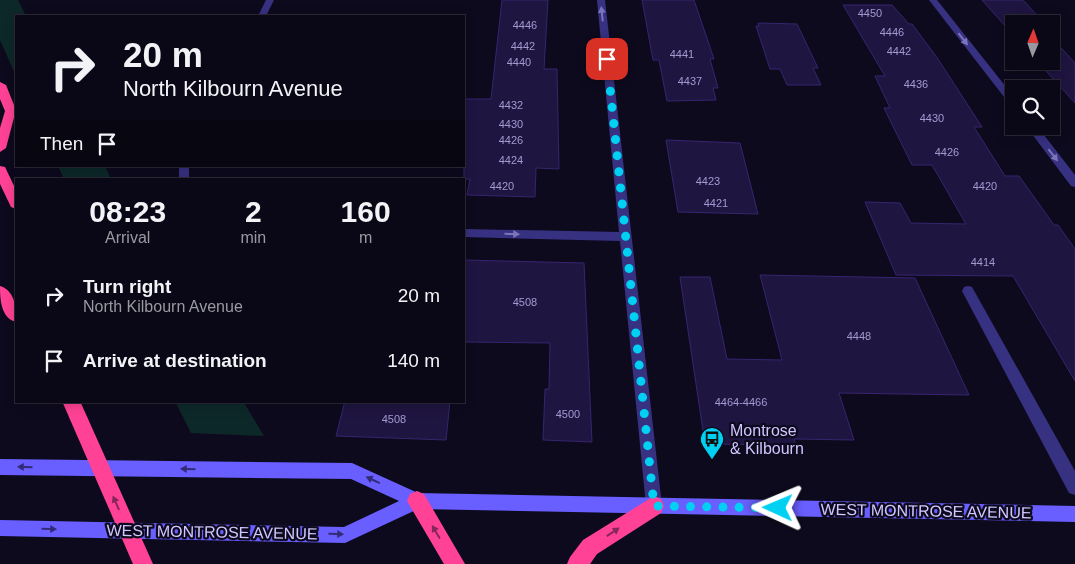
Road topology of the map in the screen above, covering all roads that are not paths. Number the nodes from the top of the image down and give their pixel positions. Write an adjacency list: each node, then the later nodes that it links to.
1 (270, 0): 4 (street)
2 (601, 0): 13 (street, one-way to 2)
3 (933, 0): 6 (street, one-way to 6)
4 (262, 15)
5 (0, 85): 8 (highway)
6 (1005, 92)
7 (1038, 135): 10 (street, one-way to 10)
8 (0, 148)
9 (0, 170): 11 (highway)
10 (1075, 183)
11 (15, 202)
12 (465, 234): 13 (street, one-way to 13)
13 (625, 237): 21 (street)
14 (968, 291): 19 (street)
15 (0, 292): 16 (highway)
16 (15, 314)
17 (72, 403): 24 (highway, one-way to 17)
18 (0, 467): 20 (main road, WEST MONTROSE AVENUE, one-way to 18)
19 (1075, 487)
20 (417, 501): 21 (main road, WEST MONTROSE AVENUE); 23 (main road, WEST MONTROSE AVENUE, one-way to 20); 25 (highway, one-way to 20)
21 (654, 506): 22 (main road, WEST MONTROSE AVENUE); 26 (highway, one-way to 21)
22 (1075, 514)
23 (0, 528)
24 (143, 564)
25 (455, 564)
26 (577, 564)

